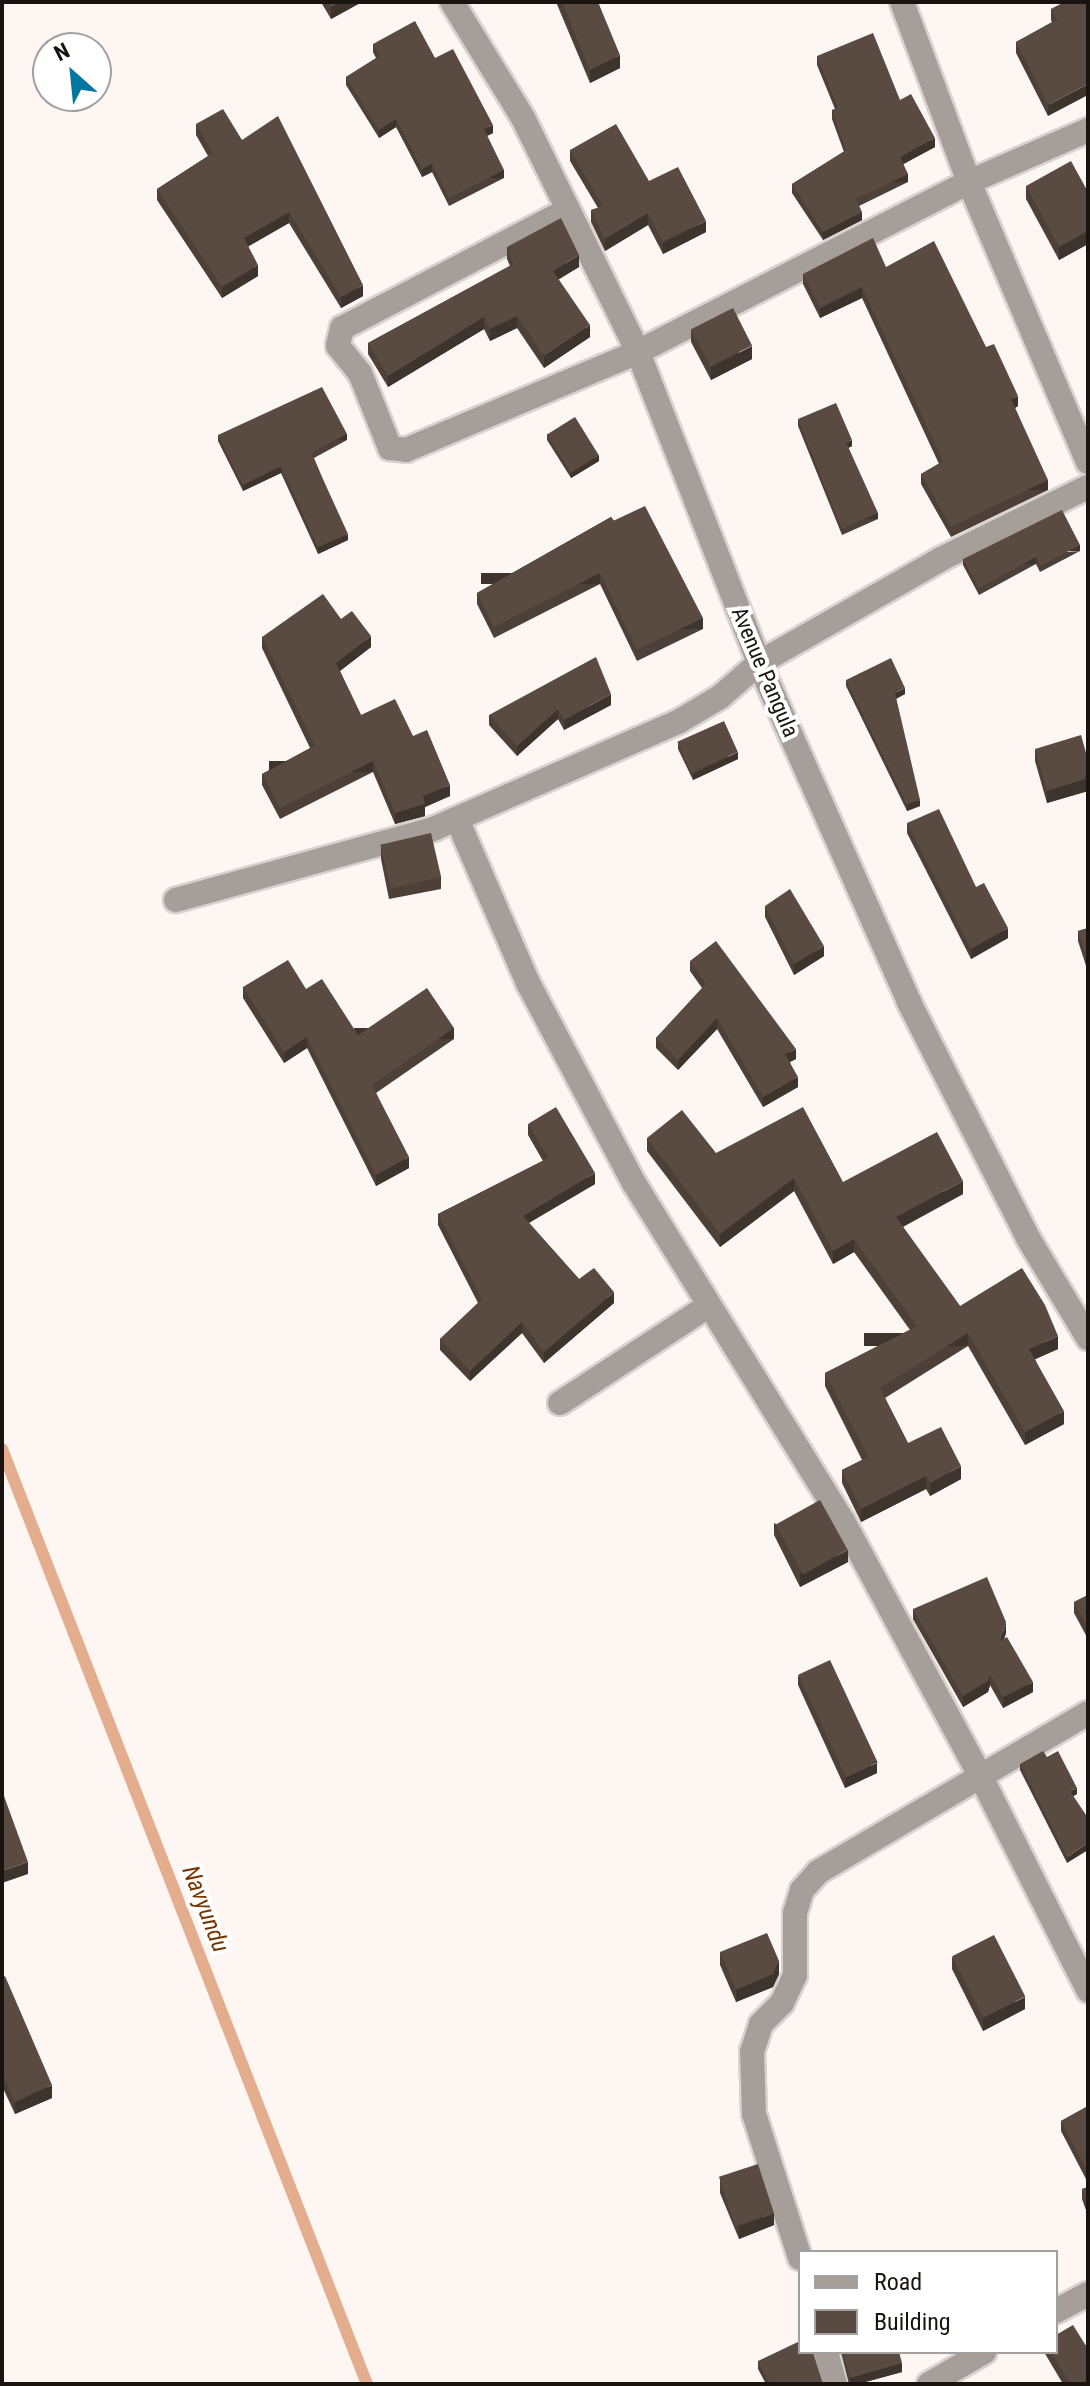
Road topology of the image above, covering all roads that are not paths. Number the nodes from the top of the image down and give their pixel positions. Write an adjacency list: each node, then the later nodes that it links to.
1 (452, 2): 5 (street, Avenue Pangula)
2 (902, 2): 4 (street)
3 (1088, 130): 4 (street)
4 (969, 182): 6 (street); 7 (street)
5 (568, 210): 6 (street, Avenue Pangula); 6 (street)
6 (638, 352): 9 (street, Avenue Pangula)
7 (1088, 462)
8 (1088, 487): 9 (street)
9 (759, 663): 10 (street); 13 (street, Avenue Pangula)
10 (457, 819): 11 (street); 12 (street)
11 (176, 900)
12 (708, 1306): 14 (street); 16 (street)
13 (1088, 1338)
14 (560, 1403)
15 (1088, 1713): 16 (street)
16 (980, 1775): 17 (street); 18 (street)
17 (1088, 1990)
18 (798, 2252)
19 (1088, 2294): 20 (street)
20 (1058, 2310)
21 (827, 2354): 23 (street)
22 (981, 2354): 24 (street)
23 (835, 2384)
24 (929, 2384)

